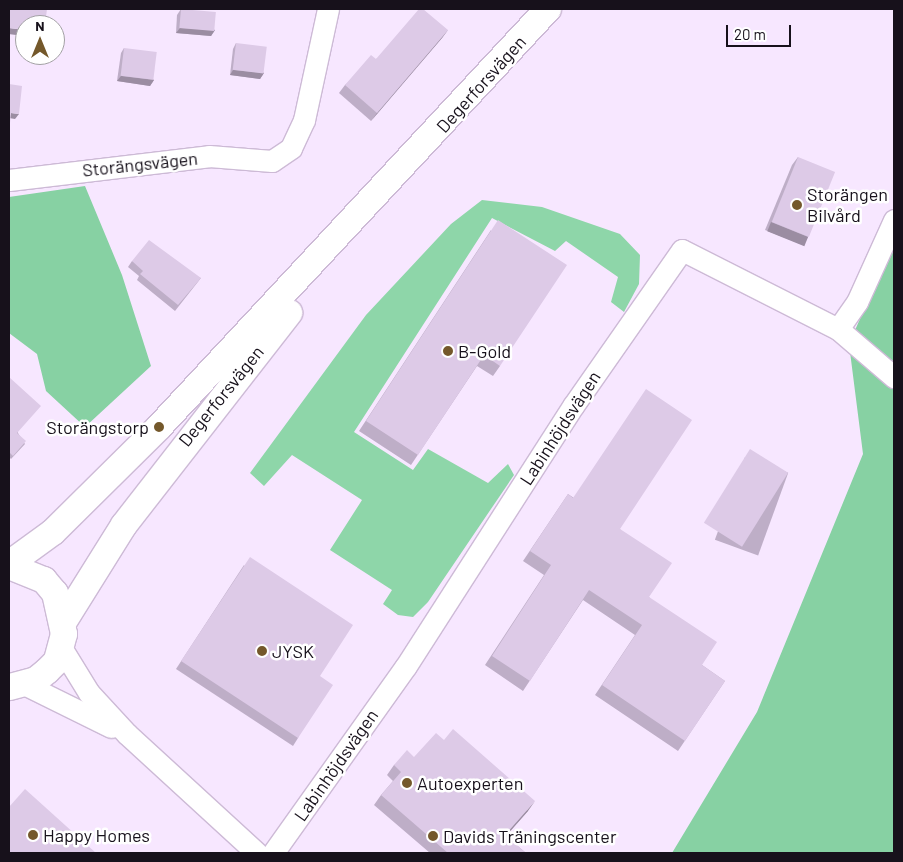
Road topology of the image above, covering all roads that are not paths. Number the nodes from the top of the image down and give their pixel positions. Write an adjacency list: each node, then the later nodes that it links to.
1 (328, 9): 3 (street, Storängsvägen)
2 (548, 9): 4 (main road, Degerforsvägen)
3 (9, 180)
4 (393, 181): 8 (main road, Degerforsvägen); 9 (main road, Degerforsvägen)
5 (894, 220): 6 (street)
6 (838, 329): 7 (street); 14 (street, Labinhöjdsvägen)
7 (894, 376)
8 (9, 565): 9 (main road)
9 (64, 621): 10 (main road)
10 (62, 649): 11 (main road); 12 (street)
11 (17, 686): 12 (street)
12 (137, 743): 13 (street)
13 (257, 853)
14 (273, 853)

